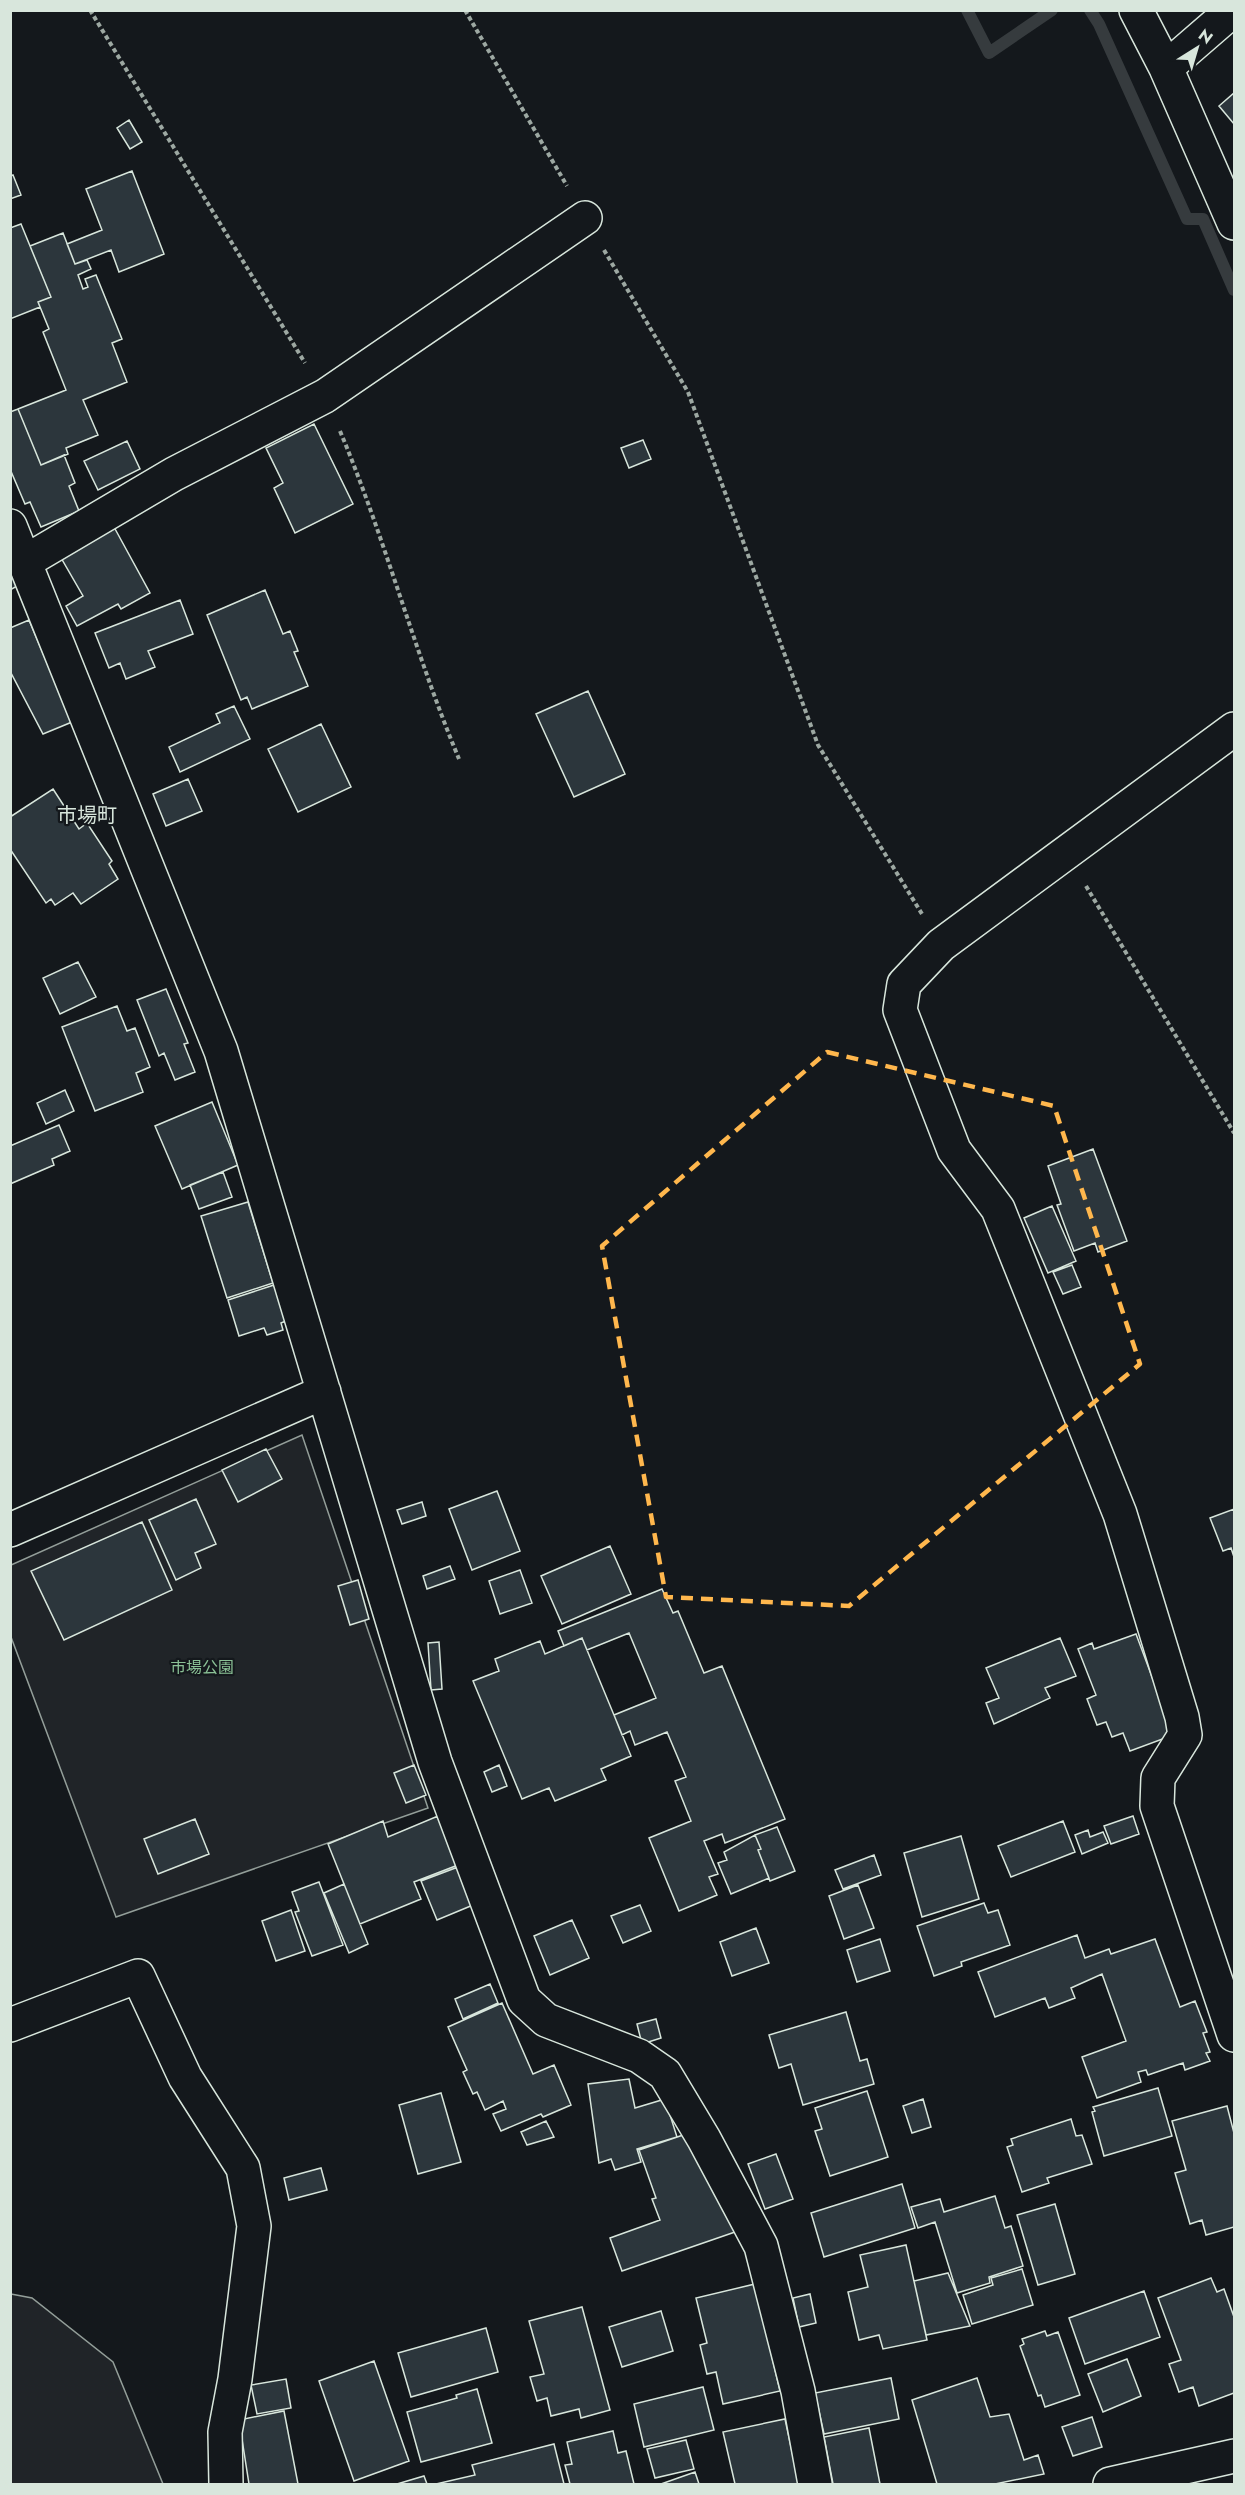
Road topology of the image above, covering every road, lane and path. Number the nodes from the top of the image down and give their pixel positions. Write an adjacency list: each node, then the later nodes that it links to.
1 (465, 10): 5 (path)
2 (1136, 10): 4 (street)
3 (1233, 10): 4 (street)
4 (1166, 69): 6 (street)
5 (585, 218): 8 (street); 11 (path)
6 (1234, 223)
7 (10, 526): 8 (street)
8 (23, 563): 13 (street)
9 (1234, 729): 10 (street)
10 (1065, 852): 11 (street); 12 (path)
11 (941, 945): 16 (street)
12 (1234, 1133)
13 (324, 1392): 14 (street); 19 (street)
14 (10, 1530)
15 (10, 2025): 18 (street)
16 (1234, 2035)
17 (1234, 2456): 20 (street)
18 (226, 2484)
19 (815, 2484)
20 (1110, 2484)

